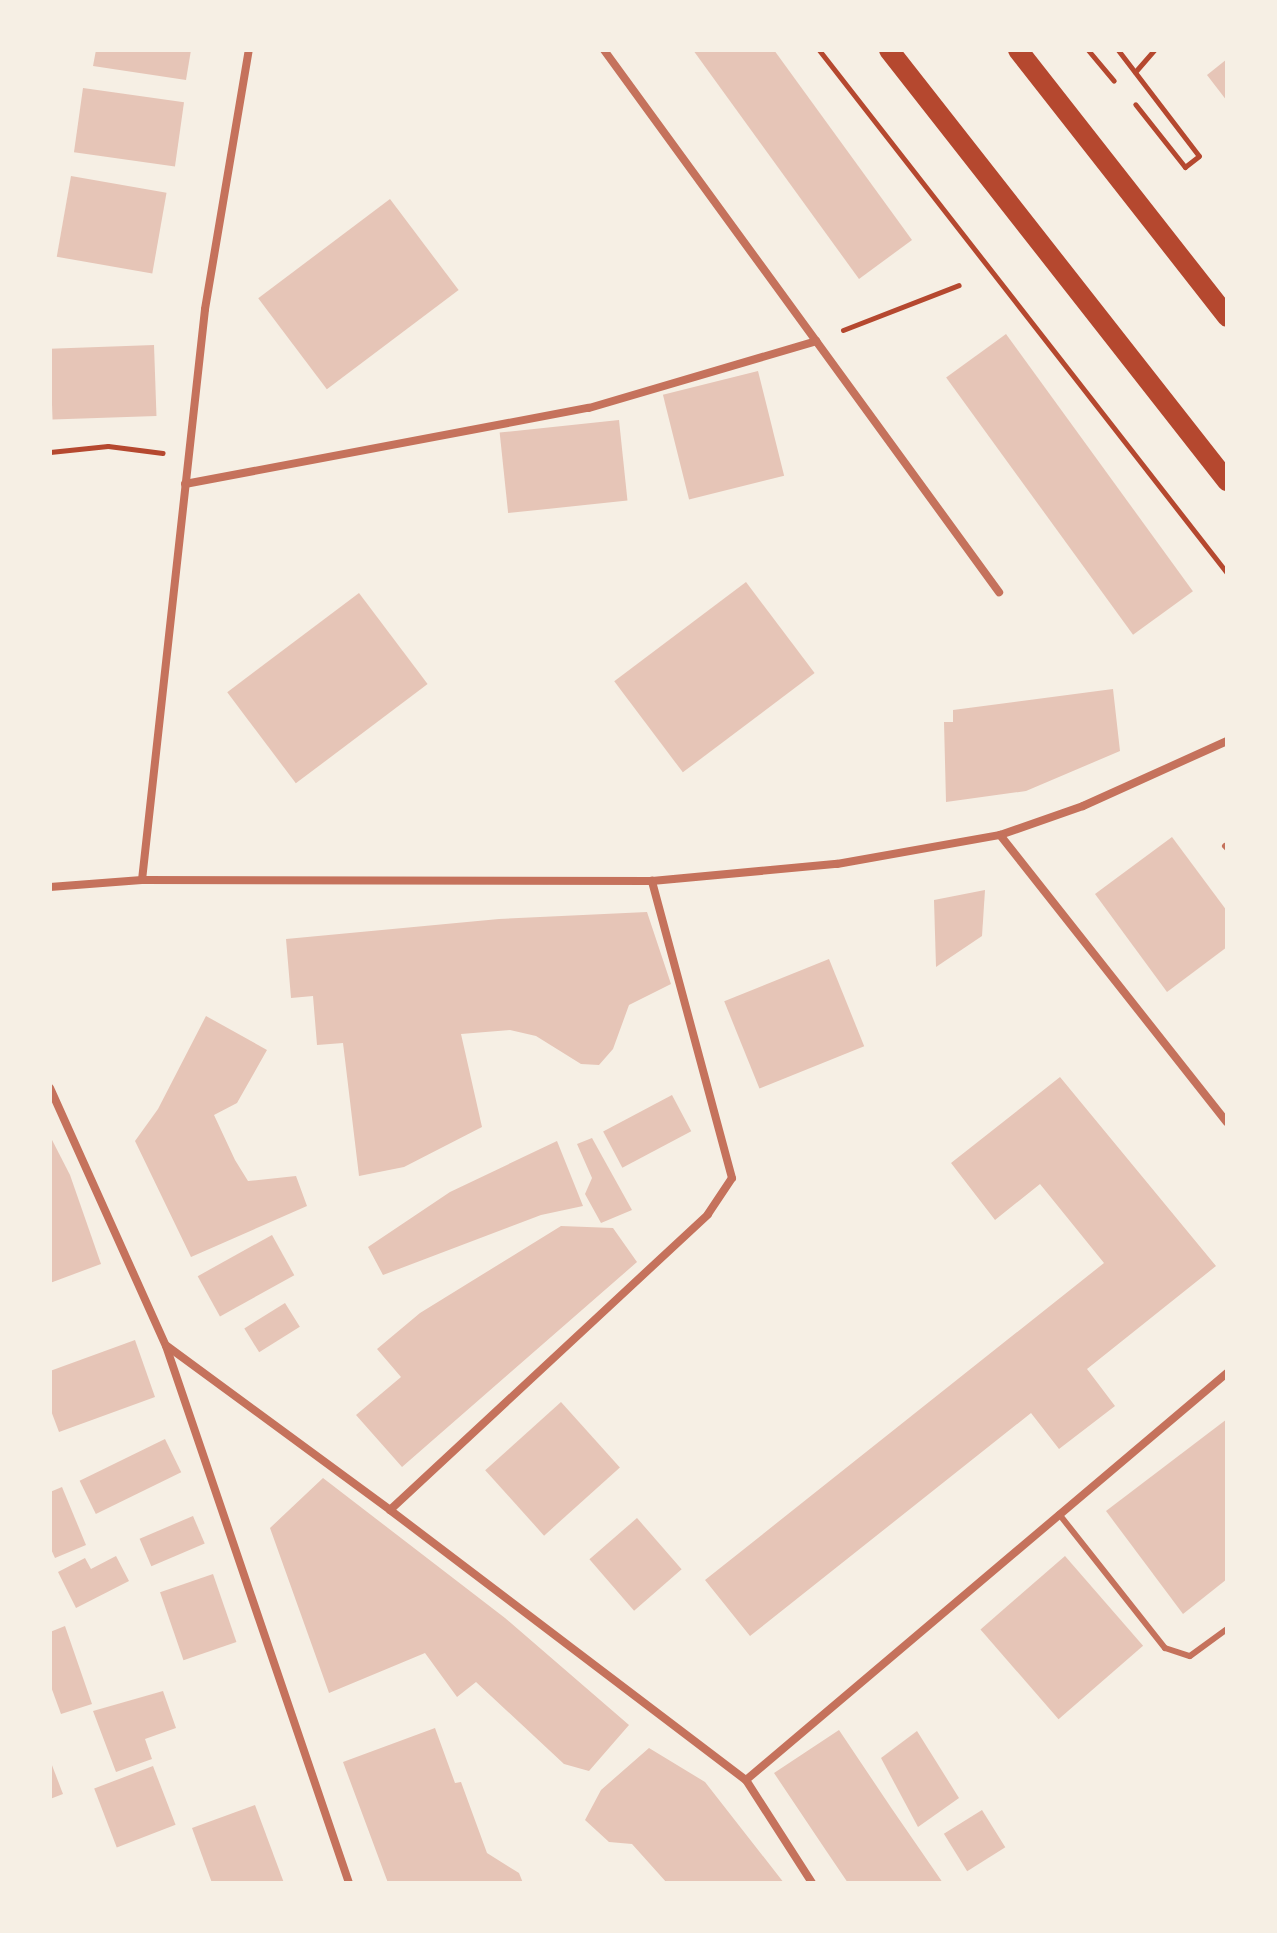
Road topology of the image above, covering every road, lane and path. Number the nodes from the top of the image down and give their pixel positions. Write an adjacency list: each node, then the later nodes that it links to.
1 (249, 50): 16 (street)
2 (604, 50): 14 (street)
3 (819, 50): 19 (path)
4 (889, 50): 17 (main road)
5 (1018, 50): 13 (main road)
6 (1088, 50): 10 (path)
7 (1118, 50): 9 (path)
8 (1154, 50): 9 (path)
9 (1135, 72): 11 (path)
10 (1114, 81)
11 (1135, 104)
12 (959, 285): 14 (path)
13 (1227, 317)
14 (816, 341): 18 (street); 20 (street)
15 (50, 452): 16 (path)
16 (188, 456): 18 (street)
17 (1227, 481)
18 (185, 484): 23 (street)
19 (1227, 573)
20 (999, 592)
21 (1227, 741): 22 (street)
22 (1000, 835): 24 (street); 27 (street)
23 (142, 880): 24 (street); 25 (street)
24 (652, 881): 30 (street)
25 (50, 887)
26 (50, 1088): 28 (street)
27 (1227, 1122)
28 (166, 1346): 30 (street); 34 (street)
29 (1227, 1373): 31 (street)
30 (390, 1510): 33 (street)
31 (1059, 1514): 32 (lane); 33 (street)
32 (1227, 1629)
33 (746, 1780): 35 (street)
34 (349, 1883)
35 (812, 1883)

